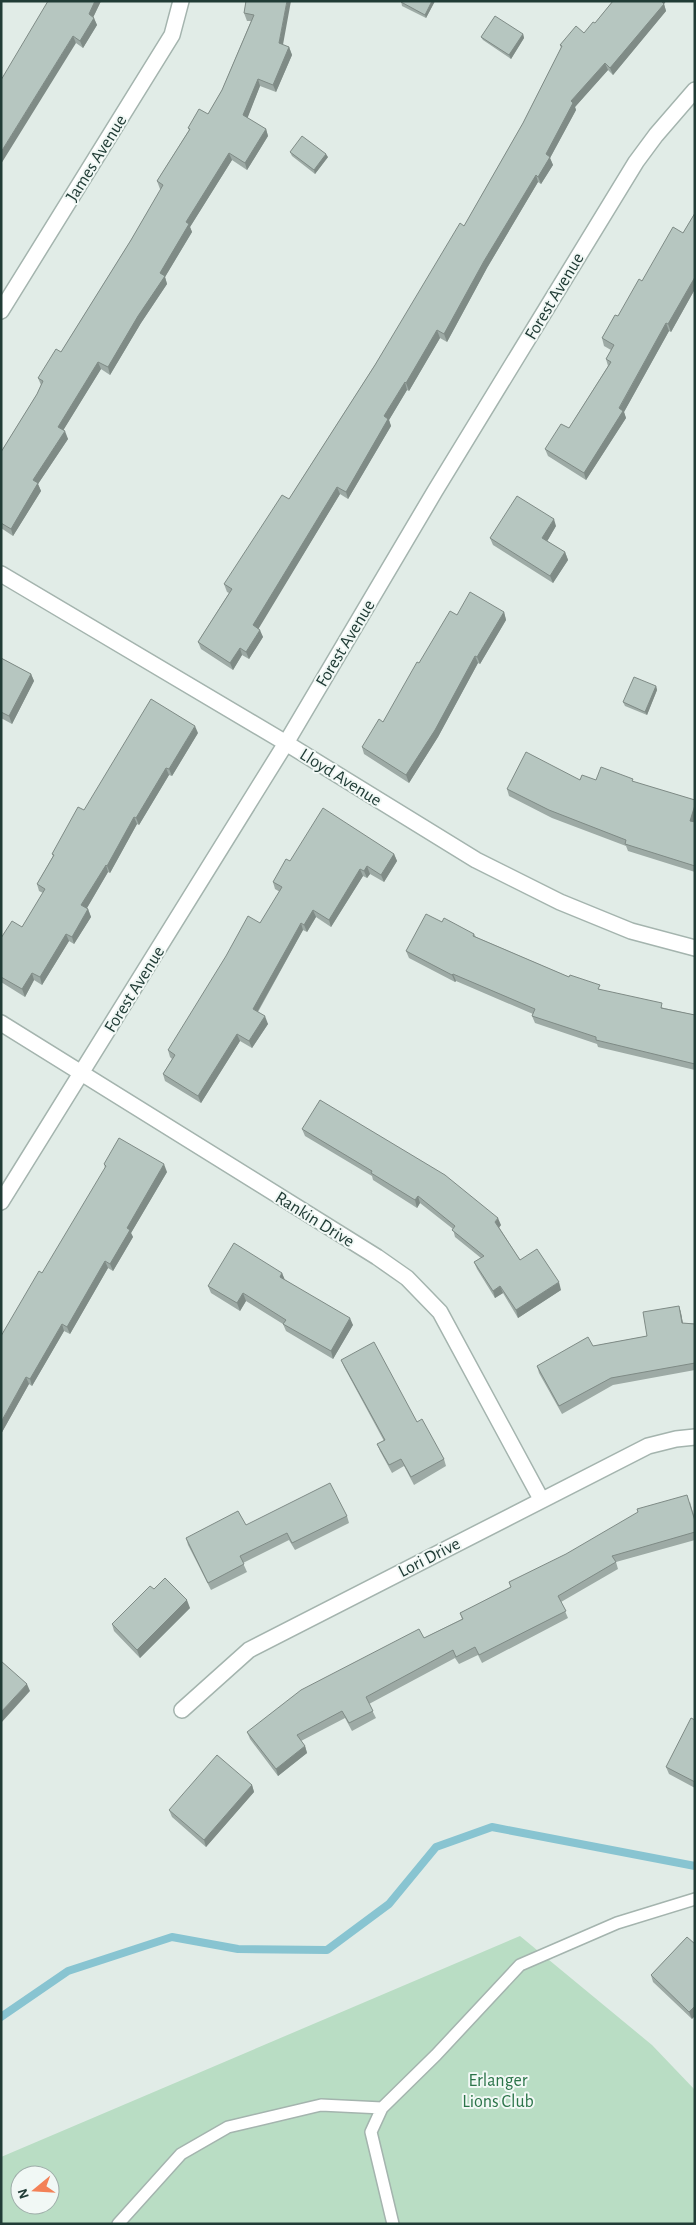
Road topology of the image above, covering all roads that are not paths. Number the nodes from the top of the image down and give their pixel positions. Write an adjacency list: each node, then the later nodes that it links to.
1 (181, 1): 3 (street, James Avenue)
2 (695, 90): 5 (street, Forest Avenue)
3 (1, 311)
4 (1, 574): 5 (street, Lloyd Avenue)
5 (286, 743): 6 (street, Lloyd Avenue); 8 (street, Forest Avenue)
6 (695, 948)
7 (1, 1023): 8 (street, Rankin Drive)
8 (81, 1075): 9 (street, Forest Avenue); 11 (street, Rankin Drive)
9 (1, 1202)
10 (695, 1438): 11 (street, Lori Drive)
11 (541, 1499): 12 (street, Lori Drive)
12 (182, 1710)
13 (695, 1899): 14 (lane)
14 (382, 2108): 15 (lane); 16 (lane)
15 (118, 2224)
16 (393, 2224)

